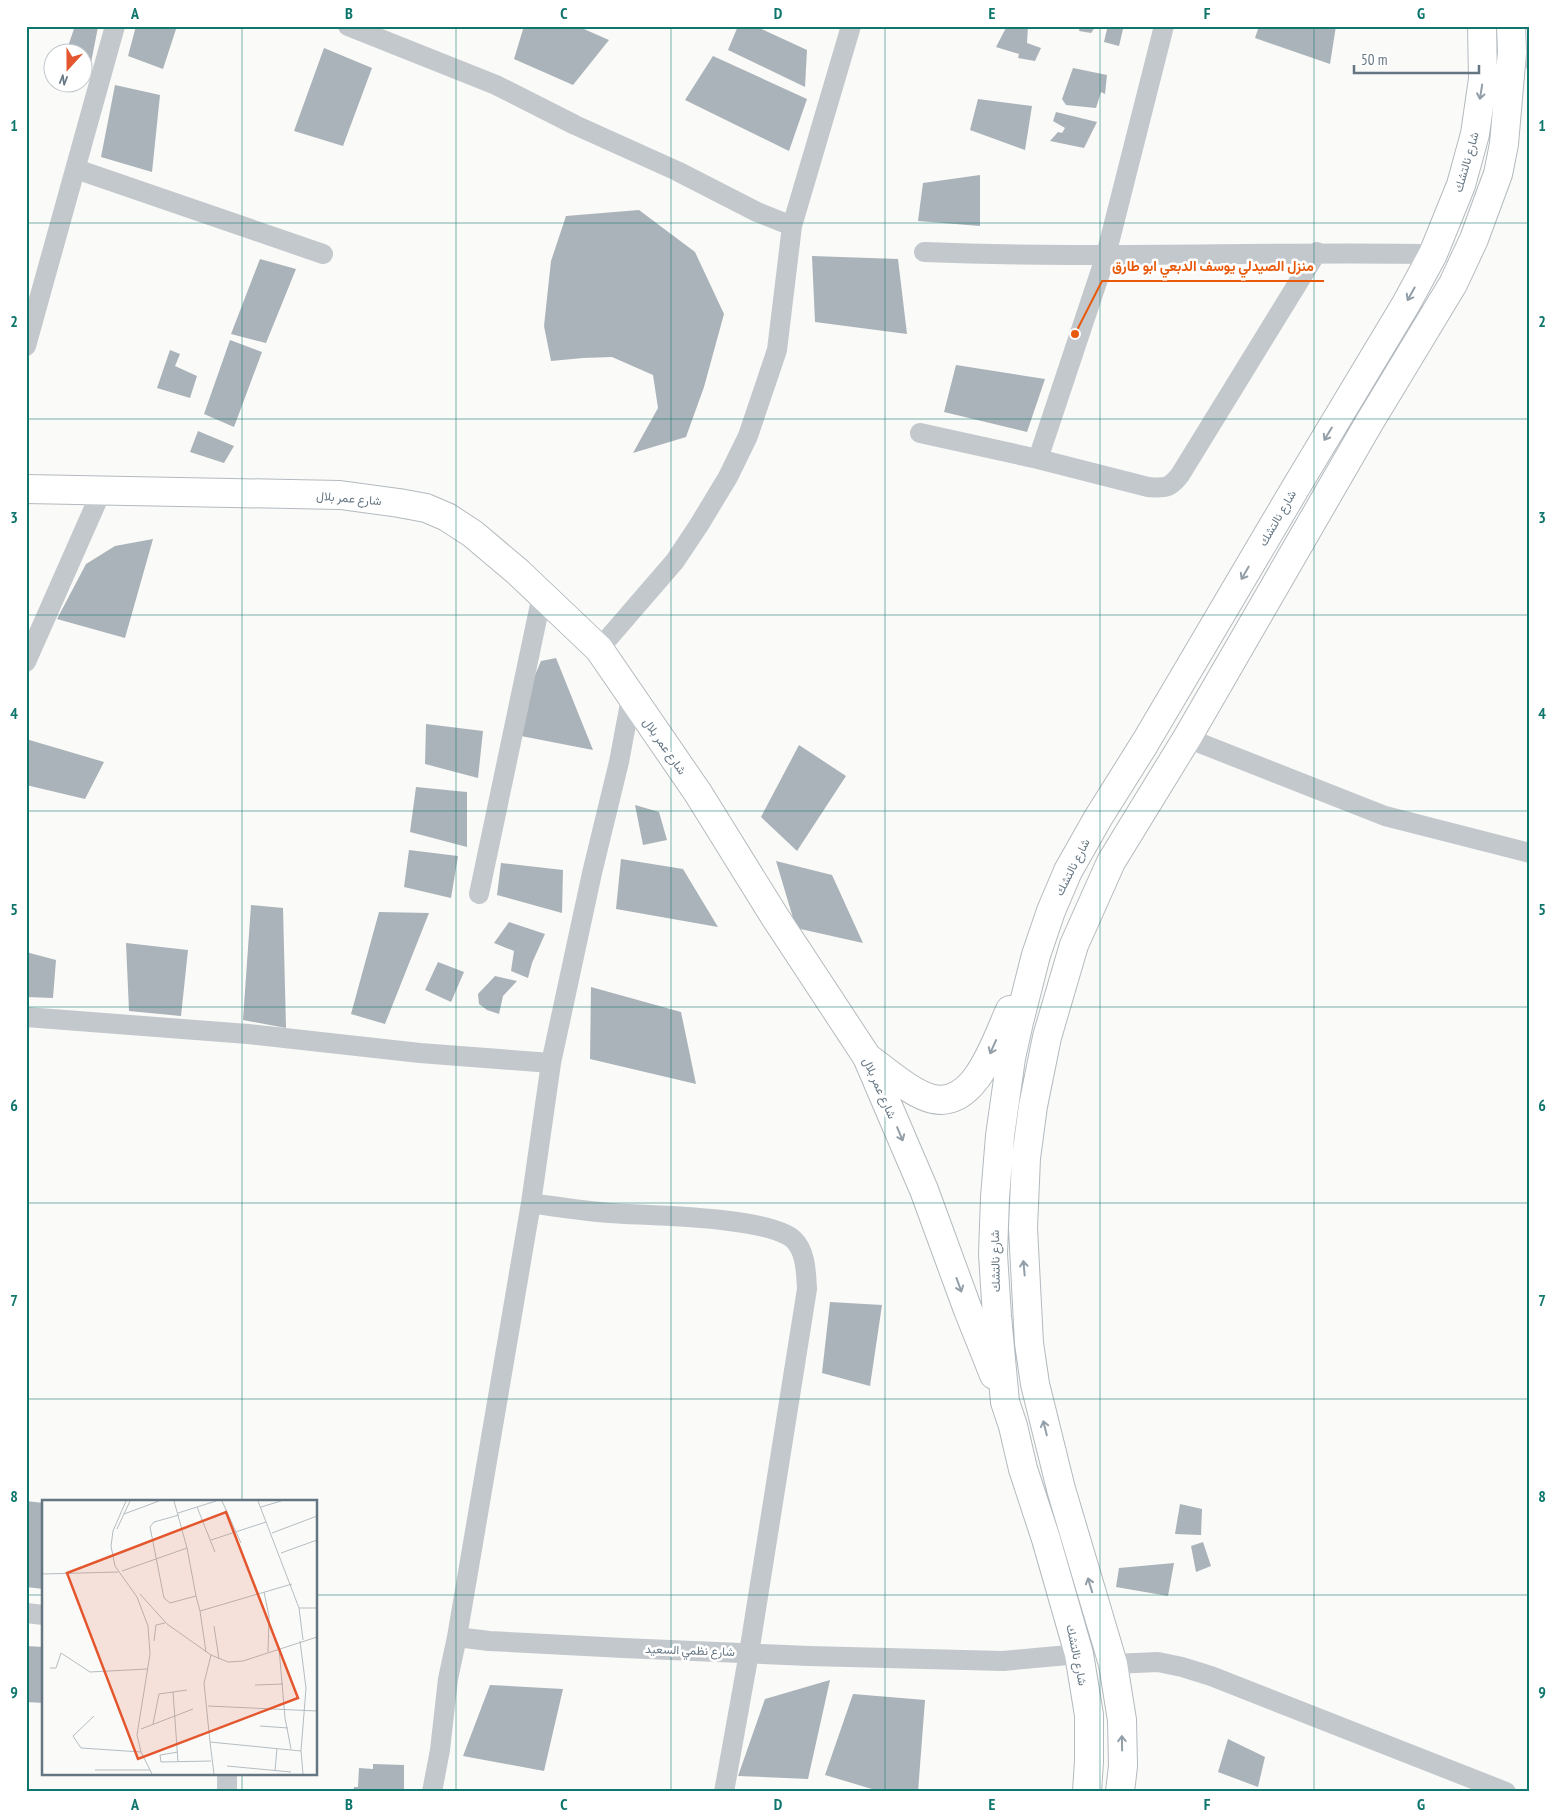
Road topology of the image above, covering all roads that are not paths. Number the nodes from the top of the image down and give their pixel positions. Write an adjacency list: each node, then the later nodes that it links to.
1 (115, 26): 7 (street)
2 (348, 26): 8 (street)
3 (851, 26): 8 (street)
4 (1164, 26): 13 (street)
5 (1482, 26): 12 (main road, شارع نالتشك, one-way to 12)
6 (1517, 46): 23 (main road)
7 (76, 169): 11 (street); 14 (street)
8 (792, 226): 20 (street)
9 (924, 252): 13 (street)
10 (1317, 252): 12 (street); 13 (street); 16 (street)
11 (323, 254)
12 (1433, 254): 26 (main road, شارع نالتشك, one-way to 26)
13 (1106, 255): 16 (street)
14 (26, 346)
15 (920, 433): 16 (street)
16 (1038, 459)
17 (26, 489): 18 (main road, شارع عمر بلال)
18 (102, 490): 19 (main road, شارع عمر بلال); 21 (street)
19 (542, 595): 20 (main road, شارع عمر بلال); 25 (street)
20 (599, 649): 22 (main road, شارع عمر بلال)
21 (26, 662)
22 (631, 698): 28 (main road, شارع عمر بلال); 29 (street)
23 (1186, 738): 24 (street); 37 (main road, one-way to 23)
24 (1530, 853)
25 (479, 894)
26 (1036, 955): 28 (main road, one-way to 28); 31 (main road, شارع نالتشك)
27 (26, 1018): 29 (street)
28 (867, 1057): 31 (main road, شارع عمر بلال, one-way to 31)
29 (551, 1063): 30 (street)
30 (530, 1203): 34 (street); 35 (street)
31 (1006, 1402): 36 (main road, شارع نالتشك)
32 (26, 1613): 33 (street)
33 (42, 1615)
34 (457, 1637): 35 (street, شارع نظمي السعيد); 40 (street)
35 (749, 1653): 36 (street, شارع نظمي السعيد); 41 (street)
36 (1079, 1654): 42 (main road, شارع نالتشك)
37 (1114, 1664): 43 (main road, one-way to 37); 44 (street)
38 (227, 1776): 39 (street)
39 (227, 1792)
40 (432, 1792)
41 (724, 1792)
42 (1087, 1792)
43 (1120, 1792)
44 (1506, 1792)

